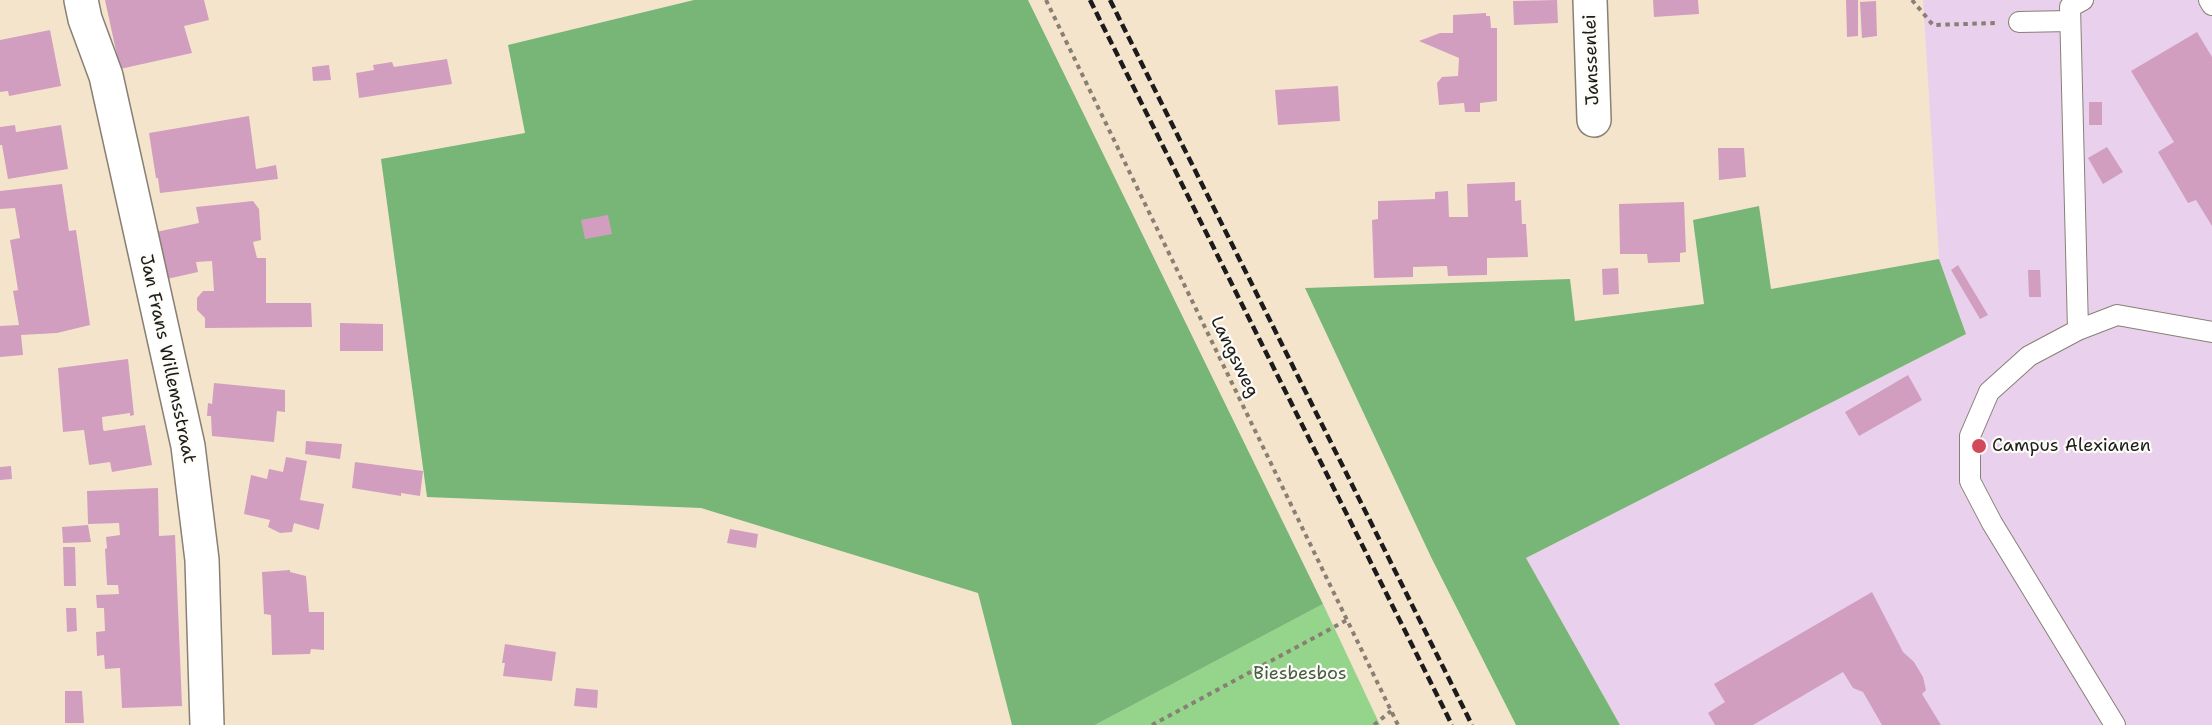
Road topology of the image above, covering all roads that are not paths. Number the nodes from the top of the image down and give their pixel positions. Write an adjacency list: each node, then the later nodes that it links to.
1 (81, 0): 11 (street, Jan Frans Willemsstraat)
2 (1590, 0): 8 (street, Janssenlei)
3 (2083, 0): 6 (lane)
4 (2209, 0): 5 (lane)
5 (2212, 5)
6 (2070, 21): 7 (lane); 9 (lane)
7 (2019, 22)
8 (1594, 120)
9 (2078, 330): 10 (lane); 12 (lane)
10 (2212, 332)
11 (207, 725)
12 (2115, 725)

